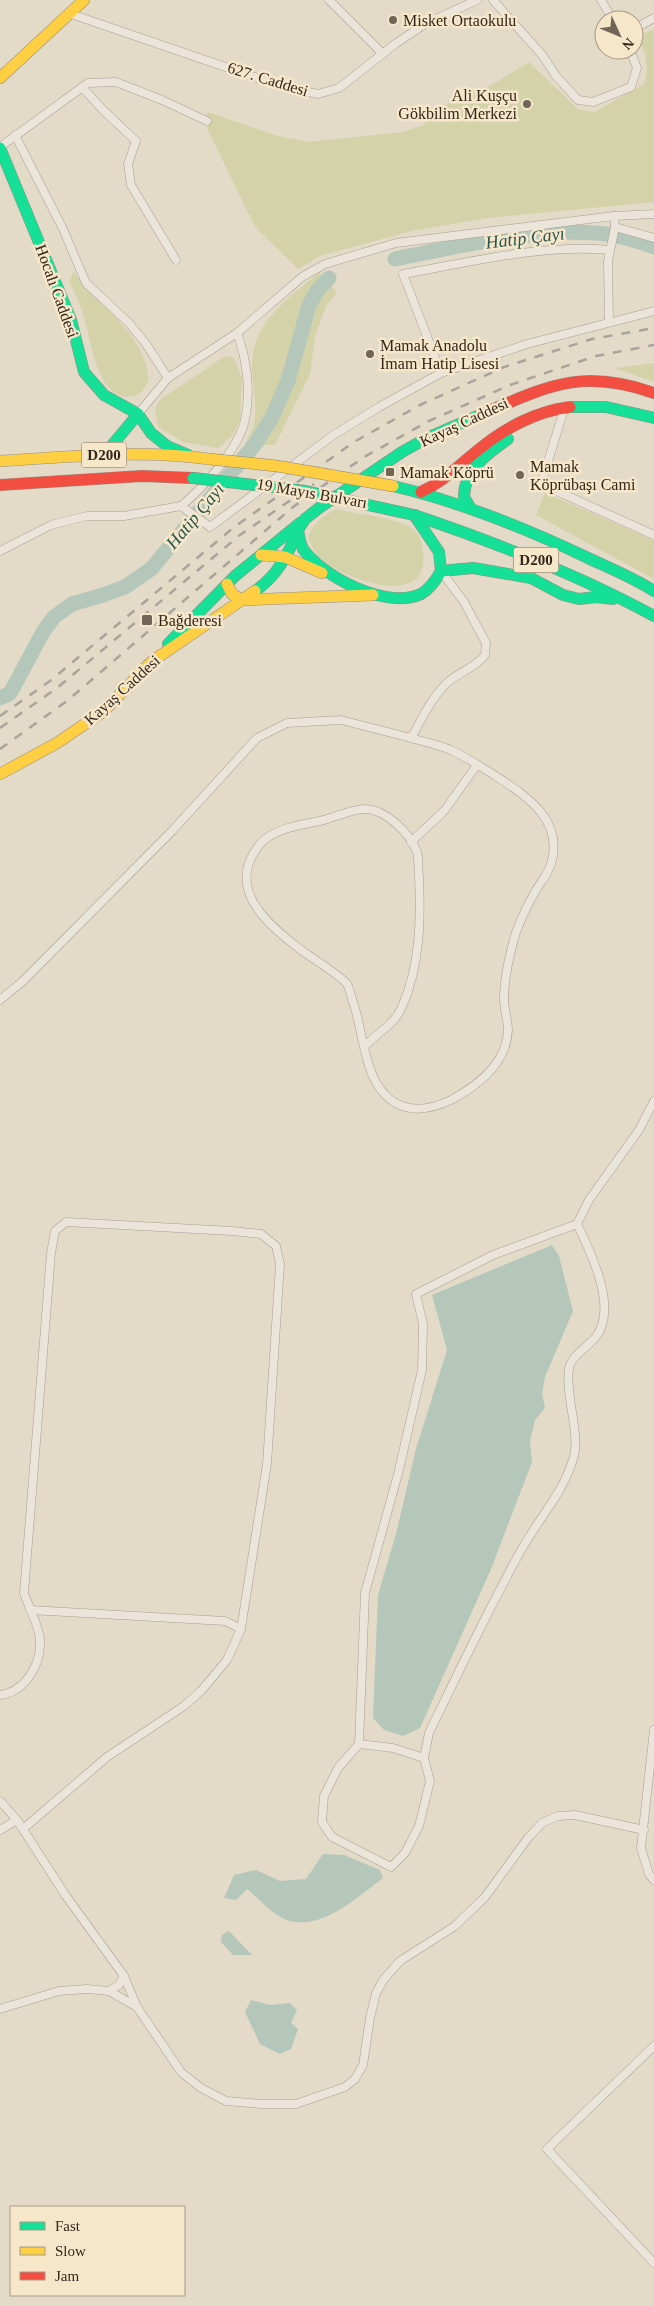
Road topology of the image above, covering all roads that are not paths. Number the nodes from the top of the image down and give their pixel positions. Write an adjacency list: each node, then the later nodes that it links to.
1 (84, 0): 5 (main road)
2 (329, 0): 6 (street)
3 (477, 0): 6 (street, 627. Caddesi)
4 (493, 0): 7 (street)
5 (71, 14): 6 (street, 627. Caddesi); 8 (main road)
6 (383, 54)
7 (634, 60)
8 (0, 78)
9 (82, 87): 10 (street); 11 (street); 18 (street)
10 (207, 121)
11 (15, 135): 12 (street); 23 (street)
12 (1, 152): 25 (main road, Hocalı Caddesi)
13 (654, 214): 14 (street)
14 (614, 216): 15 (street); 21 (street)
15 (614, 230): 16 (street); 17 (street)
16 (654, 238)
17 (611, 247): 20 (street); 22 (street)
18 (176, 260)
19 (654, 311): 20 (street)
20 (609, 322): 22 (street)
21 (237, 333): 23 (street); 34 (street)
22 (441, 373): 34 (street)
23 (168, 378): 25 (street)
24 (654, 393): 37 (main road, Kayaş Caddesi)
25 (138, 414): 29 (main road); 30 (main road)
26 (562, 416): 28 (main road); 35 (main road); 39 (street)
27 (654, 418): 33 (main road)
28 (654, 426)
29 (104, 455): 30 (main road, 19 Mayıs Bulvarı / D200); 31 (main road, 19 Mayıs Bulvarı / D200)
30 (189, 456): 33 (main road, 19 Mayıs Bulvarı / D200, bridge)
31 (0, 461)
32 (0, 485): 36 (main road, 19 Mayıs Bulvarı / D200, bridge)
33 (421, 492): 35 (main road, D200)
34 (181, 506): 40 (street)
35 (470, 507): 46 (main road, D200)
36 (414, 515): 43 (main road); 49 (main road, D200)
37 (305, 519): 38 (main road, Kayaş Caddesi); 41 (main road)
38 (298, 530): 42 (main road, Kayaş Caddesi); 44 (main road)
39 (654, 535)
40 (0, 551)
41 (261, 555): 42 (main road); 45 (main road)
42 (287, 557): 44 (main road); 48 (main road, Kayaş Caddesi)
43 (441, 571): 47 (main road); 49 (main road); 52 (street)
44 (344, 583): 47 (main road)
45 (228, 584): 48 (main road); 51 (main road)
46 (654, 591)
47 (380, 595): 48 (main road)
48 (242, 600): 51 (main road, Kayaş Caddesi)
49 (629, 602): 50 (main road, D200)
50 (654, 616)
51 (151, 662): 54 (main road, Kayaş Caddesi)
52 (411, 738): 53 (street); 56 (street)
53 (477, 765): 55 (street); 57 (street)
54 (0, 774)
55 (411, 842): 57 (street); 57 (street)
56 (0, 1000)
57 (364, 1047)
58 (654, 1101): 59 (street)
59 (578, 1224): 64 (street); 65 (street)
60 (30, 1610): 61 (street); 61 (street); 62 (street)
61 (241, 1629): 68 (street)
62 (0, 1695)
63 (654, 1730): 70 (street)
64 (359, 1744): 65 (street); 65 (street)
65 (424, 1758)
66 (0, 1801): 67 (street)
67 (17, 1820): 68 (street); 69 (street)
68 (23, 1829): 72 (street)
69 (0, 1830)
70 (644, 1830): 71 (street); 74 (street)
71 (654, 1880)
72 (124, 1976): 73 (street); 74 (street)
73 (110, 1991): 74 (street); 75 (street)
74 (137, 2007)
75 (0, 2009)
76 (654, 2046): 77 (street)
77 (654, 2263)

